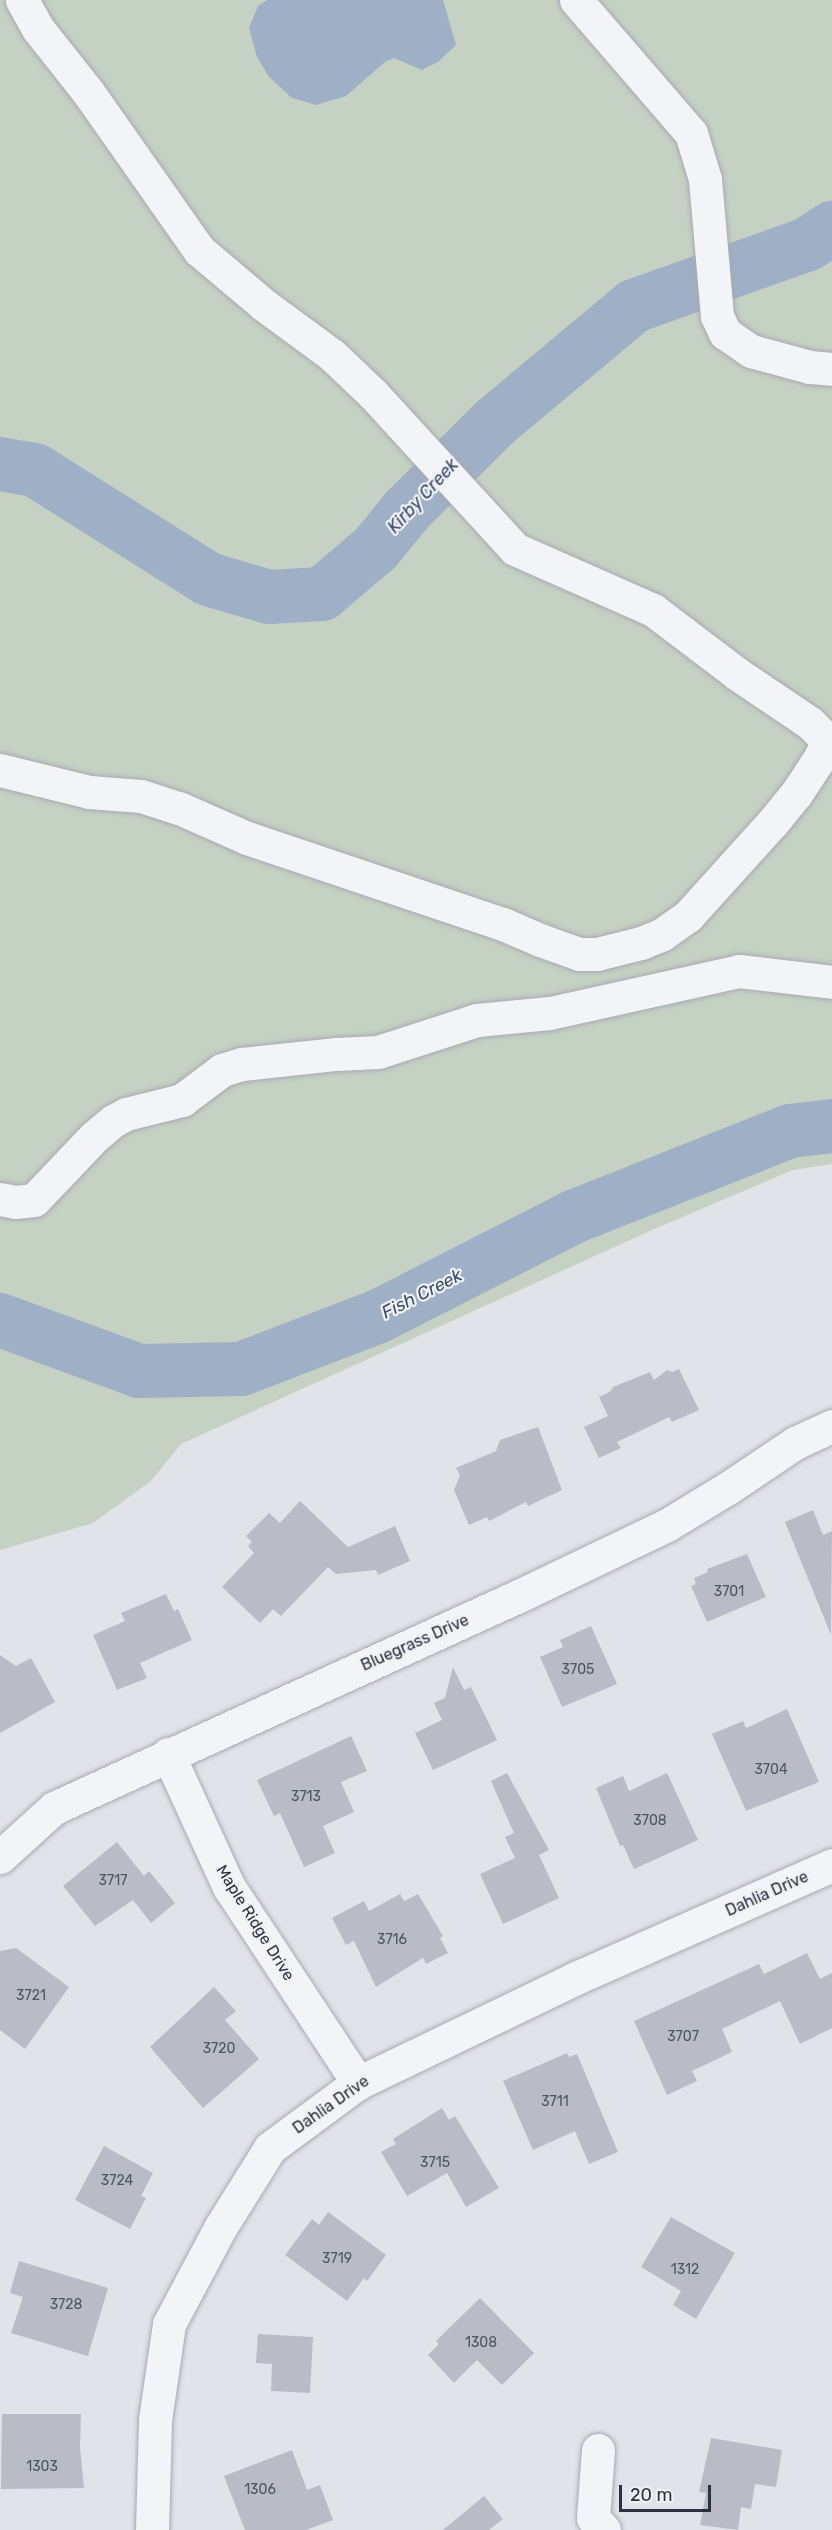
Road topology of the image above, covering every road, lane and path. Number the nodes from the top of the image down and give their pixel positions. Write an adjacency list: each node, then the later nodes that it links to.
1 (22, 0): 4 (street)
2 (576, 0): 3 (street)
3 (832, 369)
4 (0, 770)
5 (832, 982): 6 (street)
6 (0, 1199)
7 (832, 1426): 8 (street, Bluegrass Drive)
8 (168, 1755): 9 (street, Bluegrass Drive); 11 (street, Maple Ridge Drive)
9 (0, 1857)
10 (832, 1865): 11 (street, Dahlia Drive)
11 (358, 2083): 13 (street, Dahlia Drive)
12 (598, 2451): 14 (street)
13 (152, 2530)
14 (604, 2530)

